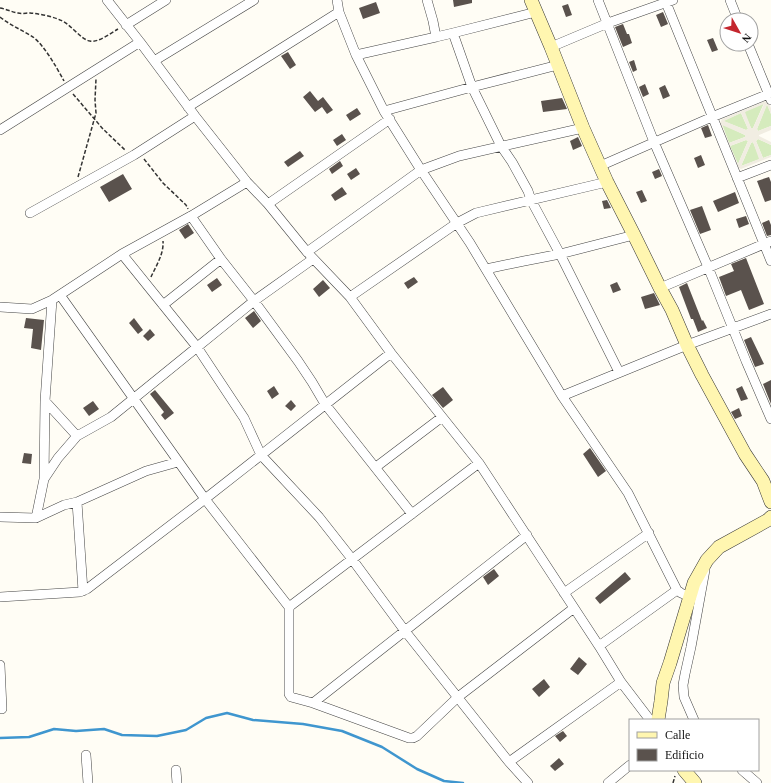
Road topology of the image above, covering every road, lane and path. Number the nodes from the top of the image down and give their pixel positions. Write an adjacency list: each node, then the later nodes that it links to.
1 (107, 0): 15 (street)
2 (166, 0): 15 (street)
3 (254, 0): 22 (street)
4 (337, 0): 11 (street)
5 (427, 0): 17 (street)
6 (598, 0): 14 (street)
7 (730, 0): 12 (street)
8 (668, 1): 14 (street); 31 (street)
9 (533, 6): 16 (street); 19 (street)
10 (0, 8): 15 (path)
11 (339, 12): 21 (street); 28 (street)
12 (735, 12)
13 (0, 17): 25 (path)
14 (608, 23): 19 (street); 36 (street)
15 (126, 24): 18 (street)
16 (454, 34): 17 (street); 26 (street)
17 (436, 37): 21 (street)
18 (140, 42): 22 (street); 24 (street)
19 (551, 47): 23 (street)
20 (751, 52): 27 (street)
21 (356, 55): 29 (street)
22 (154, 61): 28 (street)
23 (558, 65): 26 (street); 34 (street)
24 (97, 69): 25 (street); 32 (path)
25 (68, 87): 32 (path); 35 (street)
26 (472, 87): 29 (street); 37 (street)
27 (770, 96): 31 (street)
28 (188, 107): 30 (street)
29 (384, 111): 33 (street)
30 (195, 116): 38 (street); 43 (street)
31 (712, 117): 36 (street); 42 (street)
32 (95, 119): 38 (path); 45 (path)
33 (390, 119): 41 (street); 47 (street)
34 (583, 128): 37 (street); 40 (street)
35 (0, 130)
36 (654, 142): 40 (street); 59 (street)
37 (501, 146): 41 (street); 46 (street)
38 (134, 155): 45 (street); 49 (path)
39 (771, 165): 42 (street)
40 (600, 166): 44 (street)
41 (421, 170): 50 (street); 56 (street)
42 (737, 178): 53 (street)
43 (247, 182): 47 (street); 49 (street)
44 (607, 182): 46 (street); 52 (street)
45 (74, 189): 48 (street)
46 (531, 200): 50 (street); 55 (street)
47 (268, 204): 56 (street)
48 (30, 213)
49 (191, 216): 51 (street); 57 (street)
50 (457, 223): 60 (street); 63 (street)
51 (162, 231): 54 (street); 61 (path)
52 (634, 235): 55 (street); 62 (street)
53 (767, 243): 58 (street); 59 (street)
54 (122, 254): 61 (street); 64 (street)
55 (560, 254): 60 (street); 73 (street)
56 (310, 255): 63 (street); 65 (street)
57 (222, 259): 65 (street); 66 (street)
58 (771, 261)
59 (708, 268): 62 (street); 69 (street)
60 (486, 269): 74 (street)
61 (147, 285): 66 (street)
62 (660, 288): 70 (street)
63 (350, 297): 72 (street)
64 (56, 298): 67 (street); 75 (street); 76 (street)
65 (254, 302): 71 (street); 77 (street)
66 (163, 305): 71 (street)
67 (0, 307)
68 (771, 314): 69 (street)
69 (733, 327): 70 (street); 79 (street)
70 (687, 345): 73 (street); 88 (street)
71 (198, 347): 75 (street); 81 (street)
72 (391, 353): 77 (street); 78 (street)
73 (619, 372): 74 (street)
74 (562, 396): 93 (street)
75 (134, 399): 80 (street); 82 (street)
76 (45, 401): 80 (street); 85 (street)
77 (325, 404): 81 (street); 84 (street)
78 (442, 417): 83 (street); 84 (street)
79 (771, 418)
80 (78, 436): 85 (street)
81 (261, 455): 86 (street); 95 (street)
82 (178, 462): 86 (street); 87 (street)
83 (479, 463): 89 (street); 94 (street)
84 (376, 467): 89 (street)
85 (44, 479): 92 (street)
86 (205, 499): 98 (street); 102 (street)
87 (77, 502): 92 (street); 98 (street)
88 (771, 502)
89 (412, 514): 95 (street)
90 (771, 517): 96 (street)
91 (0, 518): 92 (street)
92 (36, 518)
93 (649, 533): 97 (street); 99 (street)
94 (526, 535): 99 (street); 104 (street)
95 (352, 559): 102 (street); 104 (street)
96 (707, 560): 101 (street); 113 (street)
97 (677, 590): 101 (street); 105 (street)
98 (84, 591): 100 (street)
99 (564, 593): 103 (street)
100 (0, 596)
101 (690, 597): 112 (street)
102 (289, 607): 109 (street)
103 (574, 608): 105 (street); 108 (street)
104 (405, 631): 108 (street); 109 (street)
105 (599, 646): 107 (street)
106 (0, 665): 110 (street)
107 (621, 682): 111 (street); 115 (street)
108 (458, 697): 109 (street); 115 (street)
109 (313, 703)
110 (2, 709)
111 (649, 719)
112 (658, 719)
113 (694, 719)
114 (86, 755): 120 (street)
115 (510, 762): 122 (street)
116 (629, 766): 123 (street)
117 (176, 770): 121 (street)
118 (685, 771): 124 (street)
119 (743, 771): 125 (street)
120 (88, 783)
121 (177, 783)
122 (528, 783)
123 (608, 783)
124 (696, 783)
125 (757, 783)

